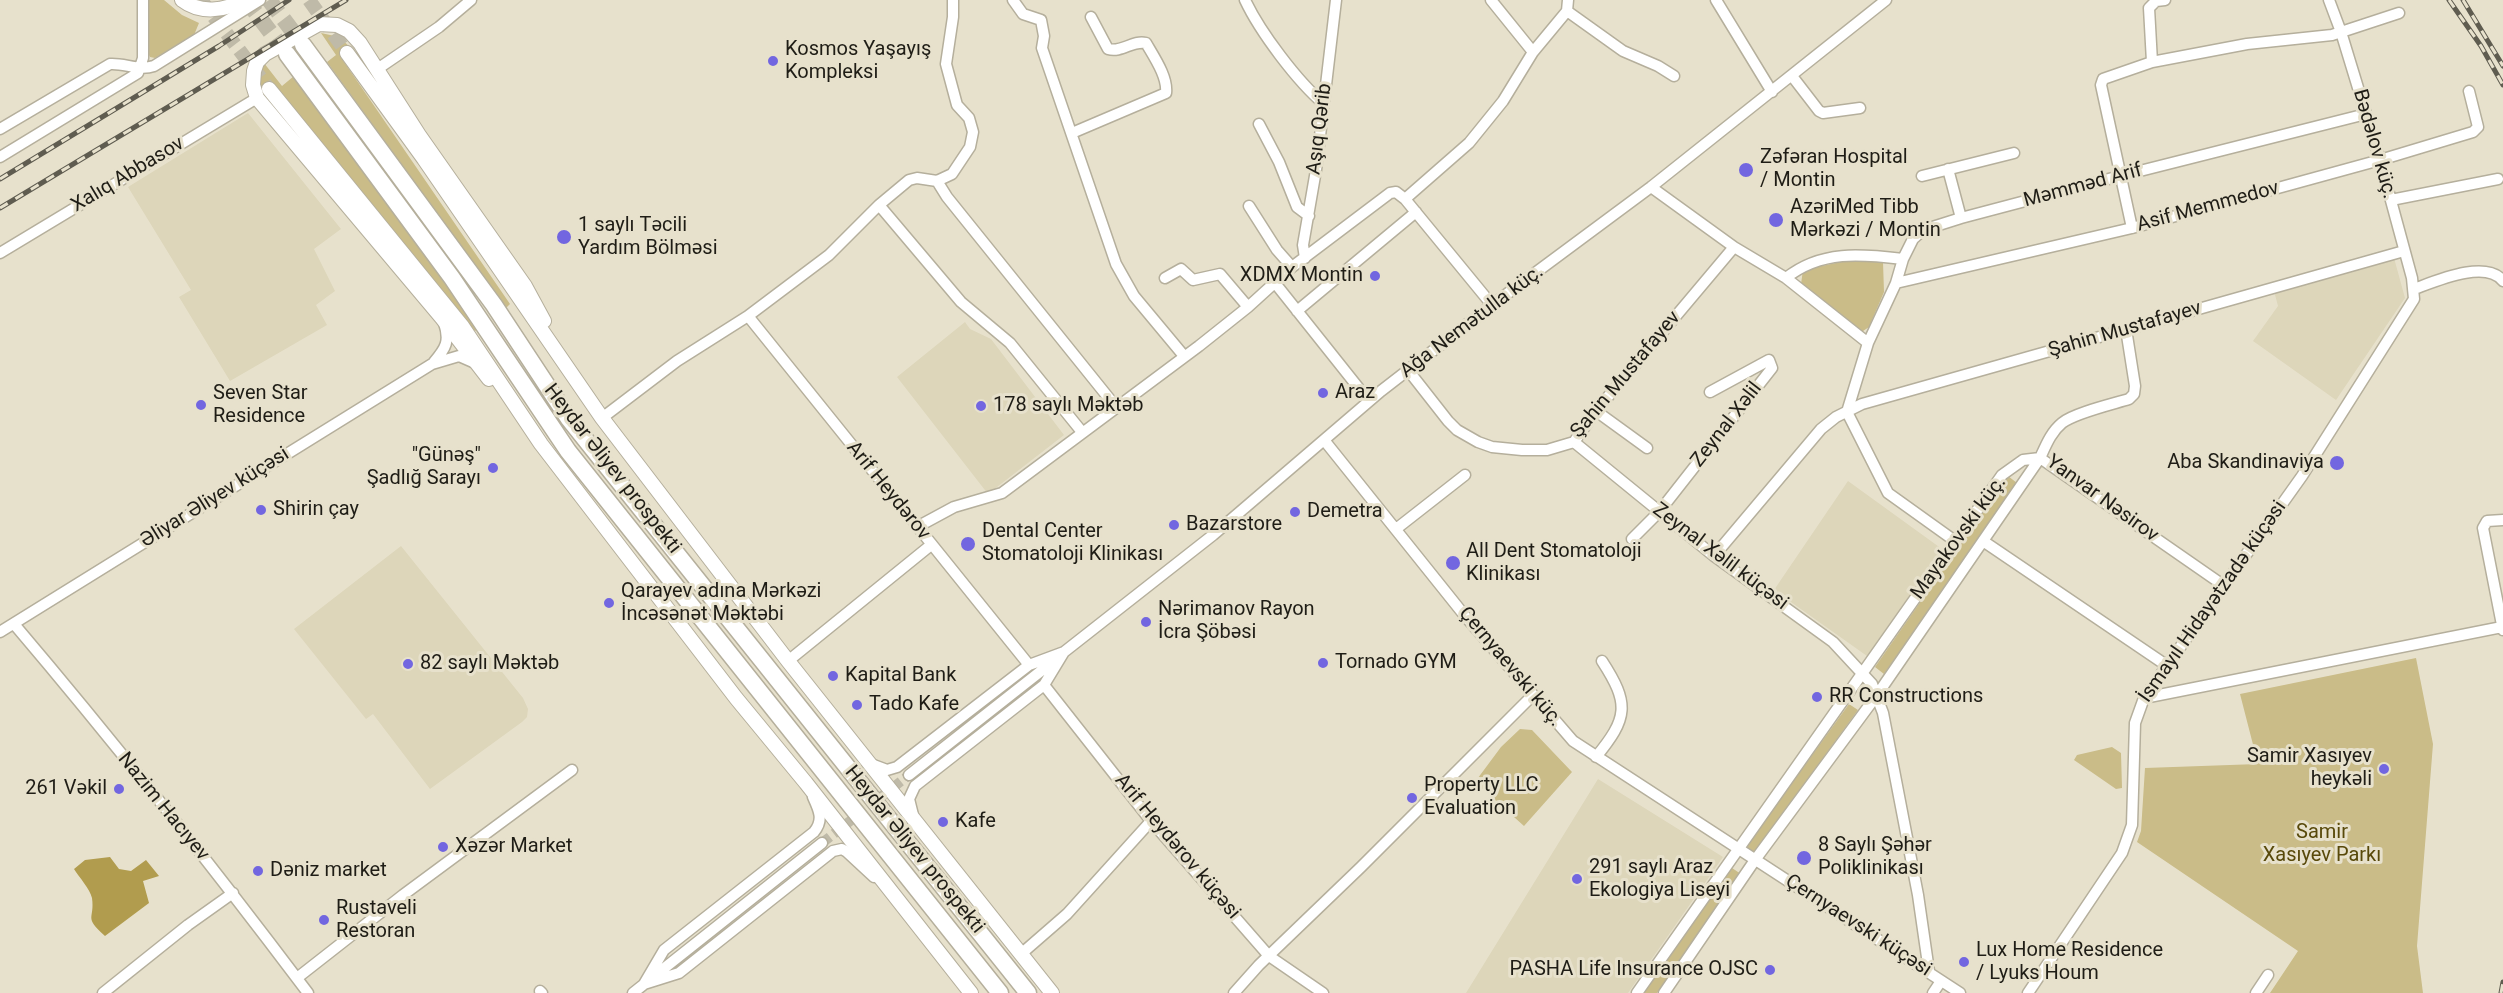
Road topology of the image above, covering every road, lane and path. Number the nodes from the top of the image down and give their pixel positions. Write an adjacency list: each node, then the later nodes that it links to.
1 (144, 0): 24 (street)
2 (182, 0): 3 (main road)
3 (244, 0)
4 (260, 0): 24 (street)
5 (471, 0): 25 (street)
6 (953, 0): 45 (street)
7 (1012, 0): 37 (street)
8 (1245, 0): 32 (street)
9 (1336, 0): 32 (street, Aşıq Qərib)
10 (1491, 0): 20 (street)
11 (1716, 0): 30 (street)
12 (1886, 0): 27 (street, Ağa Nemətulla küç.)
13 (2165, 0): 23 (street)
14 (2329, 0): 18 (street, Bədəlov küç.)
15 (1567, 6): 20 (street); 26 (street)
16 (2399, 13): 18 (street)
17 (1091, 17): 37 (street)
18 (2341, 32): 23 (street); 34 (street, Bədəlov küç.)
19 (303, 45): 138 (highway, Heydər Əliyev prospekti)
20 (1533, 52): 47 (street)
21 (347, 53): 78 (main road)
22 (287, 54): 137 (highway, Heydər Əliyev prospekti)
23 (2152, 62): 43 (street)
24 (141, 69): 36 (street); 39 (street)
25 (376, 70): 31 (main road); 78 (main road)
26 (1674, 76)
27 (1792, 76): 30 (street, Ağa Nemətulla küç.); 33 (street)
28 (269, 89): 88 (main road)
29 (2469, 91): 40 (street, Asif Memmedov)
30 (1772, 92): 46 (street, Ağa Nemətulla küç.)
31 (256, 98): 57 (street, Xalıq Abbasov); 71 (main road)
32 (1324, 104): 52 (street, Aşıq Qərib)
33 (1860, 108)
34 (2366, 114): 40 (street, Bədəlov küç.); 43 (street, Məmməd Arif)
35 (1259, 124): 52 (street)
36 (0, 129)
37 (1072, 133): 74 (street)
38 (2014, 153): 41 (street)
39 (0, 157)
40 (2380, 160): 48 (street, Bədəlov küç.); 54 (street, Asif Memmedov)
41 (1948, 169): 42 (street); 53 (street)
42 (1922, 176)
43 (2120, 176): 53 (street, Məmməd Arif); 54 (street)
44 (2498, 179): 48 (street)
45 (937, 181): 49 (street); 81 (street)
46 (1651, 188): 55 (street); 67 (street, Ağa Nemətulla küç.)
47 (1405, 199): 51 (street); 58 (street)
48 (2391, 200): 56 (street, Bədəlov küç.)
49 (879, 205): 70 (street); 85 (street)
50 (1249, 206): 60 (street)
51 (1416, 212): 67 (street); 69 (street)
52 (1309, 216): 58 (street, Aşıq Qərib)
53 (1960, 218): 59 (street, Məmməd Arif)
54 (2132, 228): 65 (street, Asif Memmedov)
55 (1734, 247): 62 (street); 82 (street, Şahin Mustafayev)
56 (2404, 251): 66 (street, Bədəlov küç.); 72 (street, Şahin Mustafayev)
57 (0, 253)
58 (1305, 258): 60 (street)
59 (1903, 259): 62 (street); 65 (street, Məmməd Arif)
60 (1292, 267): 64 (street)
61 (1165, 278): 68 (street)
62 (1786, 278): 73 (street)
63 (2503, 281): 66 (street)
64 (1275, 283): 68 (street); 69 (street)
65 (1896, 283): 73 (street, Məmməd Arif)
66 (2415, 290): 101 (street, İsmayıl Hidayətzadə küçəsi)
67 (1492, 305): 77 (street, Ağa Nemətulla küç.)
68 (1248, 307): 74 (street)
69 (1297, 311): 80 (street)
70 (748, 316): 84 (street); 94 (street, Arif Heydərov)
71 (442, 318): 75 (street, Əliyar Əliyev küçəsi); 76 (main road)
72 (2126, 329): 83 (street, Şahin Mustafayev); 90 (street, Yanvar Nəsirov)
73 (1868, 343): 83 (street)
74 (1184, 356): 81 (street)
75 (432, 364): 76 (street, Əliyar Əliyev küçəsi); 102 (street, Əliyar Əliyev küçəsi)
76 (478, 365): 88 (main road)
77 (1408, 370): 80 (street, Ağa Nemətulla küç.); 87 (street, Şahin Mustafayev)
78 (581, 389): 84 (main road)
79 (1710, 393): 92 (street, Zeynal Xəlil)
80 (1369, 401): 86 (street, Ağa Nemətulla küç.)
81 (1116, 407): 85 (street)
82 (1596, 411): 87 (street, Şahin Mustafayev); 89 (street)
83 (1847, 412): 97 (street); 100 (street, Şahin Mustafayev)
84 (602, 418): 106 (main road)
85 (1082, 432): 94 (street)
86 (1324, 440): 95 (street, Çernyaevski küç.); 105 (street, Ağa Nemətulla küç.)
87 (1574, 442): 92 (street, Zeynal Xəlil küçəsi)
88 (541, 444): 119 (main road)
89 (1647, 448)
90 (2040, 458): 97 (street, Mayakovski küç.); 98 (street, Mayakovski küç.); 101 (street, Yanvar Nəsirov)
91 (1465, 475): 95 (street)
92 (1659, 512): 96 (street, Zeynal Xəlil); 100 (street, Zeynal Xəlil küçəsi)
93 (2503, 520): 103 (street)
94 (917, 527): 99 (street, Arif Heydərov)
95 (1396, 529): 112 (street, Çernyaevski küç.)
96 (1632, 539)
97 (1955, 541): 110 (street, Mayakovski küç.)
98 (1983, 541): 109 (street); 113 (street, Mayakovski küç.)
99 (932, 545): 106 (street); 108 (street, Arif Heydərov)
100 (1714, 556): 110 (street, Zeynal Xəlil küçəsi)
101 (2223, 585): 109 (street, İsmayıl Hidayətzadə küçəsi)
102 (14, 624): 104 (street, Əliyar Əliyev küçəsi); 126 (street, Nazim Hacıyev)
103 (2503, 628): 114 (street)
104 (0, 632)
105 (1064, 652): 108 (street, Ağa Nemətulla küç.); 111 (street, Ağa Nemətulla küç.); 118 (street)
106 (788, 661): 116 (main road)
107 (1602, 661): 115 (street)
108 (1029, 665): 116 (street, Ağa Nemətulla küç.)
109 (2166, 665): 114 (street, İsmayıl Hidayətzadə küçəsi)
110 (1863, 674): 113 (street, Zeynal Xəlil küçəsi); 123 (street, Mayakovski küç.)
111 (1044, 685): 120 (street); 121 (street, Arif Heydərov küçəsi)
112 (1533, 695): 115 (street, Çernyaevski küç.); 128 (street)
113 (1877, 695): 124 (street, Mayakovski küç.); 129 (street, Zeynal Xəlil küçəsi)
114 (2144, 698): 146 (street, İsmayıl Hidayətzadə küçəsi)
115 (1596, 758): 123 (street, Çernyaevski küç.)
116 (868, 762): 120 (main road)
117 (572, 770): 131 (street)
118 (909, 775)
119 (806, 783): 125 (main road); 133 (street)
120 (914, 820): 127 (main road)
121 (1151, 821): 127 (street); 128 (street, Arif Heydərov küçəsi)
122 (822, 843): 133 (street)
123 (1737, 848): 124 (street, Çernyaevski küçəsi); 142 (street, Mayakovski küç.)
124 (1755, 860): 129 (street, Çernyaevski küçəsi); 143 (street, Mayakovski küç.)
125 (886, 887): 133 (street); 136 (main road)
126 (233, 894): 131 (street, Nazim Hacıyev); 134 (street)
127 (1021, 954): 139 (main road)
128 (1269, 956): 140 (street); 141 (street, Arif Heydərov küçəsi)
129 (1929, 971): 132 (street, Çernyaevski küçəsi)
130 (2268, 975): 147 (street)
131 (297, 978): 135 (street, Nazim Hacıyev)
132 (1941, 981): 144 (street); 145 (street, Çernyaevski küçəsi)
133 (641, 989)
134 (103, 993)
135 (308, 993)
136 (971, 993)
137 (1000, 993)
138 (1028, 993)
139 (1052, 993)
140 (1234, 993)
141 (1323, 993)
142 (1637, 993)
143 (1664, 993)
144 (1933, 993)
145 (1960, 993)
146 (2028, 993)
147 (2256, 993)

